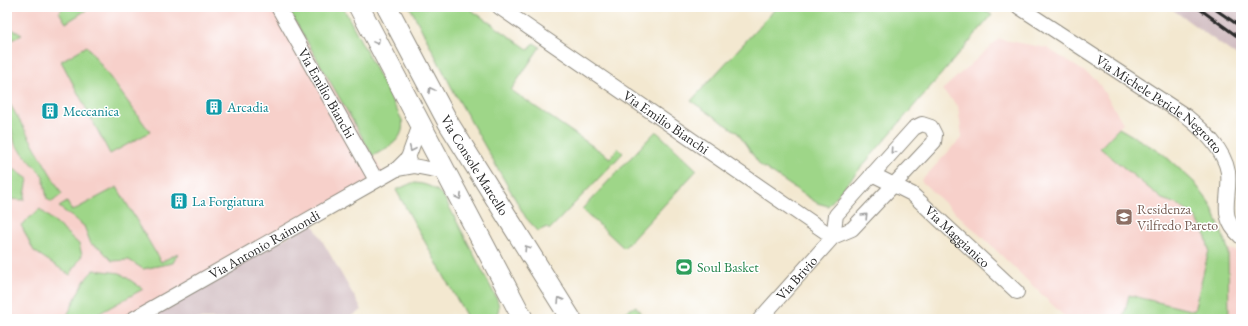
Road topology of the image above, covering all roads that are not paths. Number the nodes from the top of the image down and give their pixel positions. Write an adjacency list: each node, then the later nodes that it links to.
1 (278, 7): 10 (street, Via Emilio Bianchi)
2 (359, 7): 6 (main road, Via Console Marcello, one-way to 6)
3 (387, 7): 17 (main road, Via Console Marcello, one-way to 3)
4 (499, 7): 12 (street, Via Emilio Bianchi)
5 (1019, 7): 13 (street, Via Michele Pericle Negrotto)
6 (420, 125): 7 (street, Via Antonio Raimondi, one-way to 7); 8 (main road, Via Console Marcello)
7 (397, 169): 8 (street, Via Antonio Raimondi); 10 (street, Via Antonio Raimondi)
8 (445, 172): 15 (main road, Via Console Marcello, one-way to 15)
9 (872, 174): 11 (street); 11 (street, Via Brivio, one-way to 9); 12 (street, Via Brivio)
10 (376, 180): 16 (street, Via Antonio Raimondi)
11 (895, 185): 12 (street, Via Brivio, one-way to 11); 14 (street, Via Maggianico)
12 (833, 237): 18 (street, Via Brivio)
13 (1241, 237)
14 (1017, 292)
15 (517, 317)
16 (132, 319)
17 (571, 319)
18 (760, 319)

